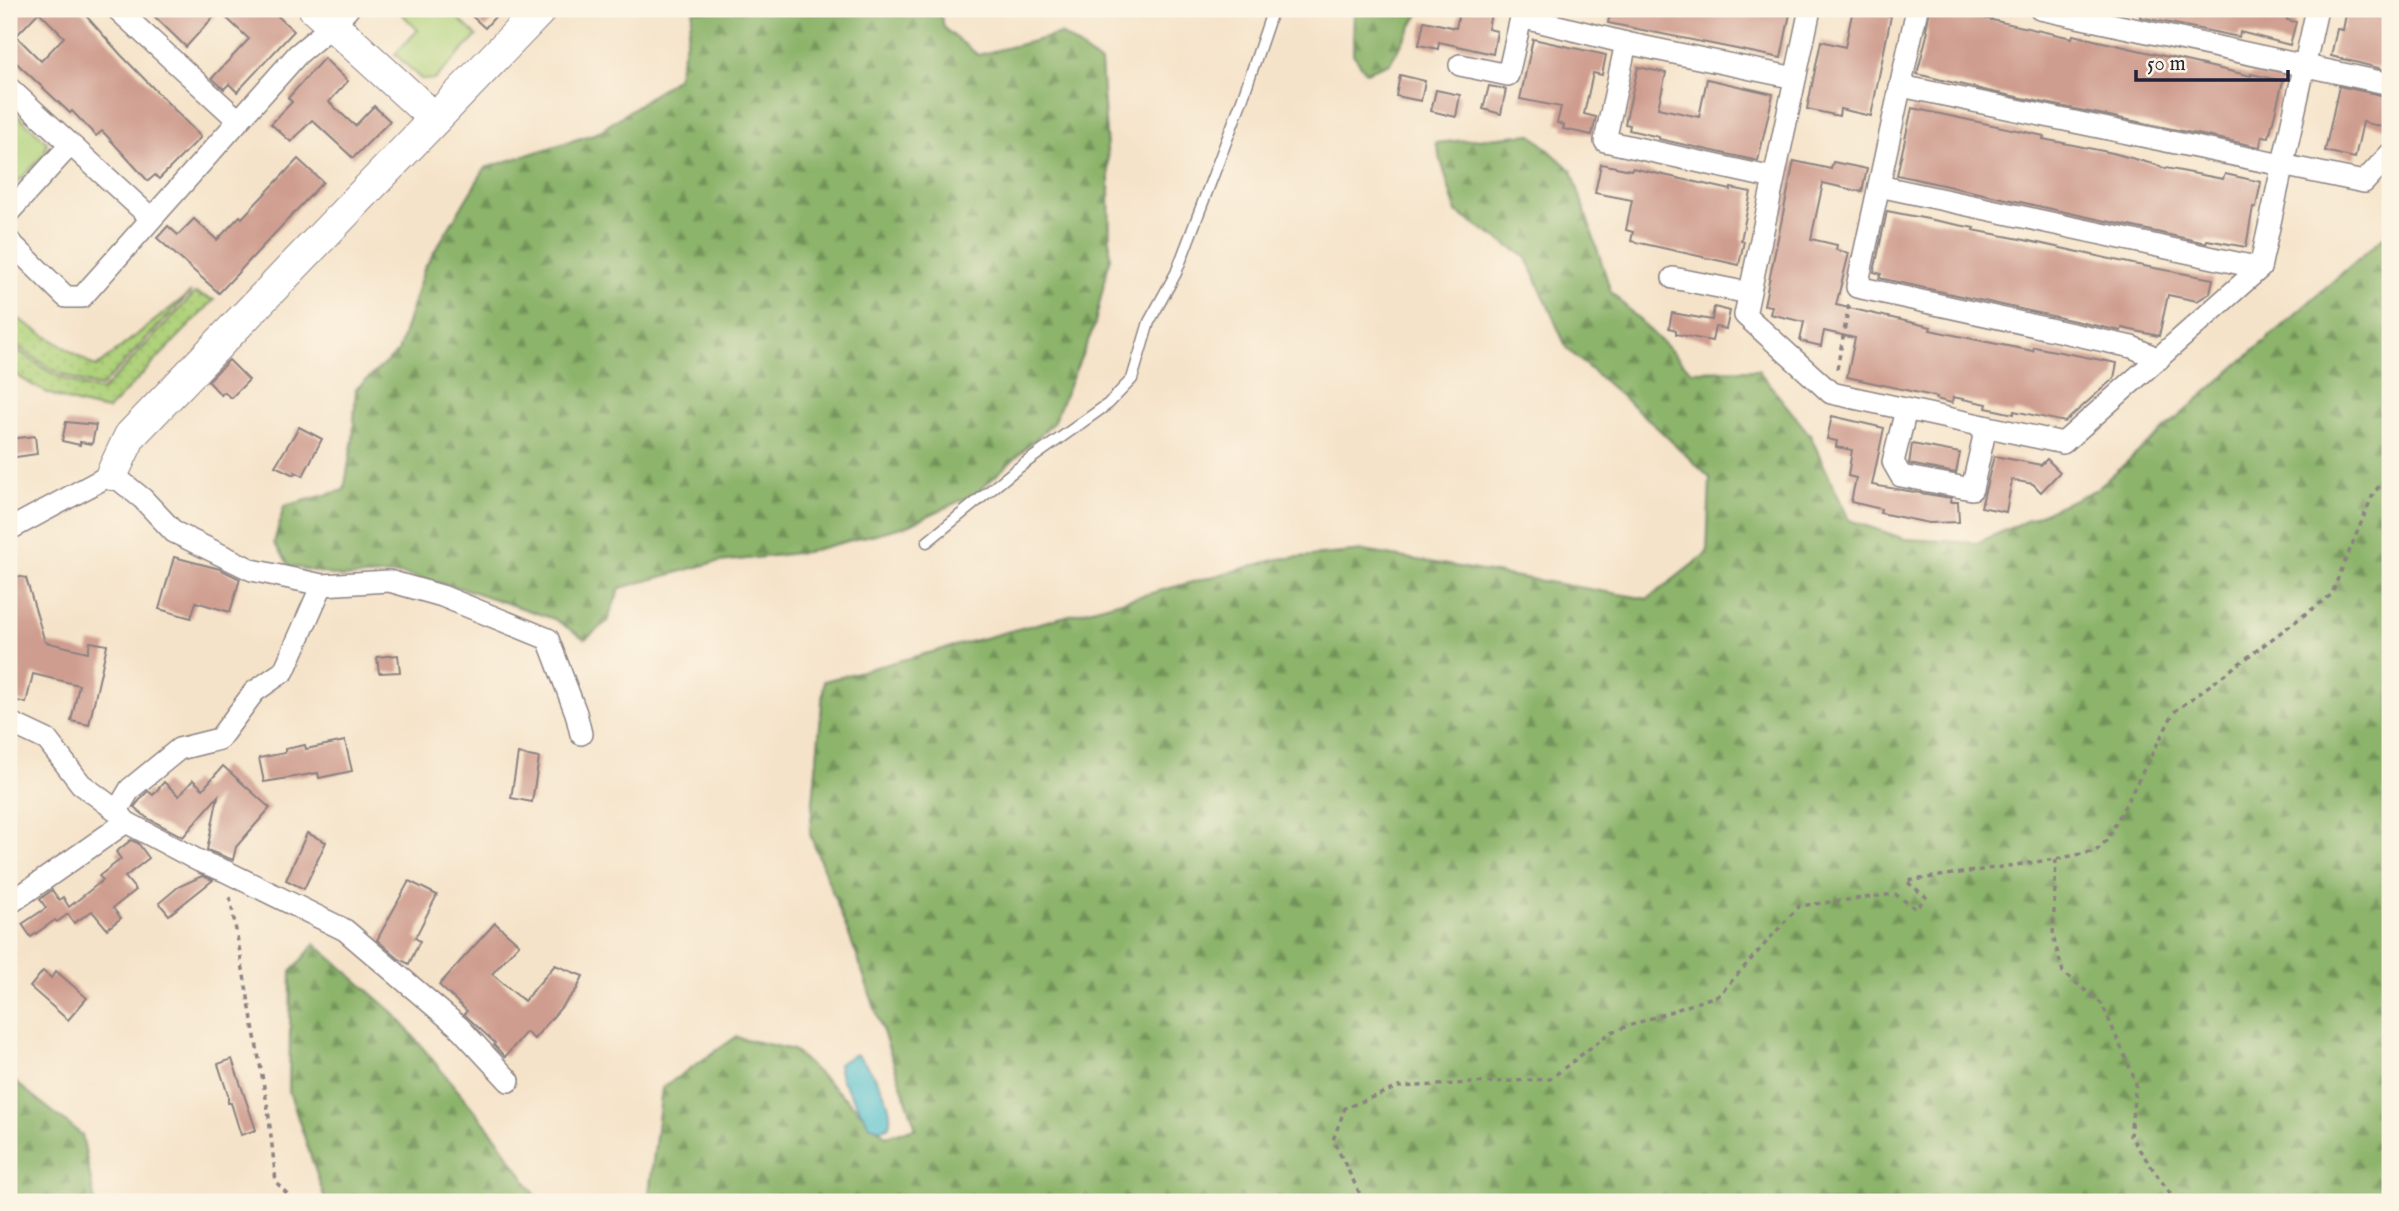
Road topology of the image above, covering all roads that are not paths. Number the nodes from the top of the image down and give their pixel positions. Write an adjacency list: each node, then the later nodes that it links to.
1 (117, 9): 18 (street)
2 (541, 9): 17 (street)
3 (1273, 9): 35 (lane)
4 (1810, 9): 13 (street)
5 (1917, 9): 15 (street)
6 (2040, 9): 12 (street)
7 (2318, 9): 12 (street)
8 (1522, 13): 10 (street); 11 (street)
9 (332, 14): 17 (street); 18 (street)
10 (1626, 43): 13 (street); 22 (street)
11 (1460, 65)
12 (2305, 66): 14 (street); 21 (street)
13 (1795, 78): 22 (street)
14 (2390, 84)
15 (1901, 86): 21 (street); 23 (street)
16 (9, 88): 19 (street)
17 (433, 118): 33 (street)
18 (238, 120): 25 (street)
19 (70, 145): 24 (street); 25 (street)
20 (2390, 154): 21 (street)
21 (2283, 166): 27 (street)
22 (1773, 178): 29 (street)
23 (1879, 186): 27 (street); 30 (street)
24 (9, 212)
25 (151, 218): 26 (street)
26 (9, 241)
27 (2260, 268): 30 (street)
28 (1673, 278): 29 (street)
29 (1749, 293): 31 (street)
30 (2159, 359): 32 (street)
31 (1906, 410): 32 (street); 32 (street)
32 (1986, 427)
33 (112, 474): 34 (street); 36 (street)
34 (9, 528)
35 (927, 542)
36 (322, 584): 38 (street); 39 (street)
37 (9, 722): 39 (street)
38 (580, 734)
39 (122, 817): 40 (street); 41 (street)
40 (9, 904)
41 (509, 1081)

